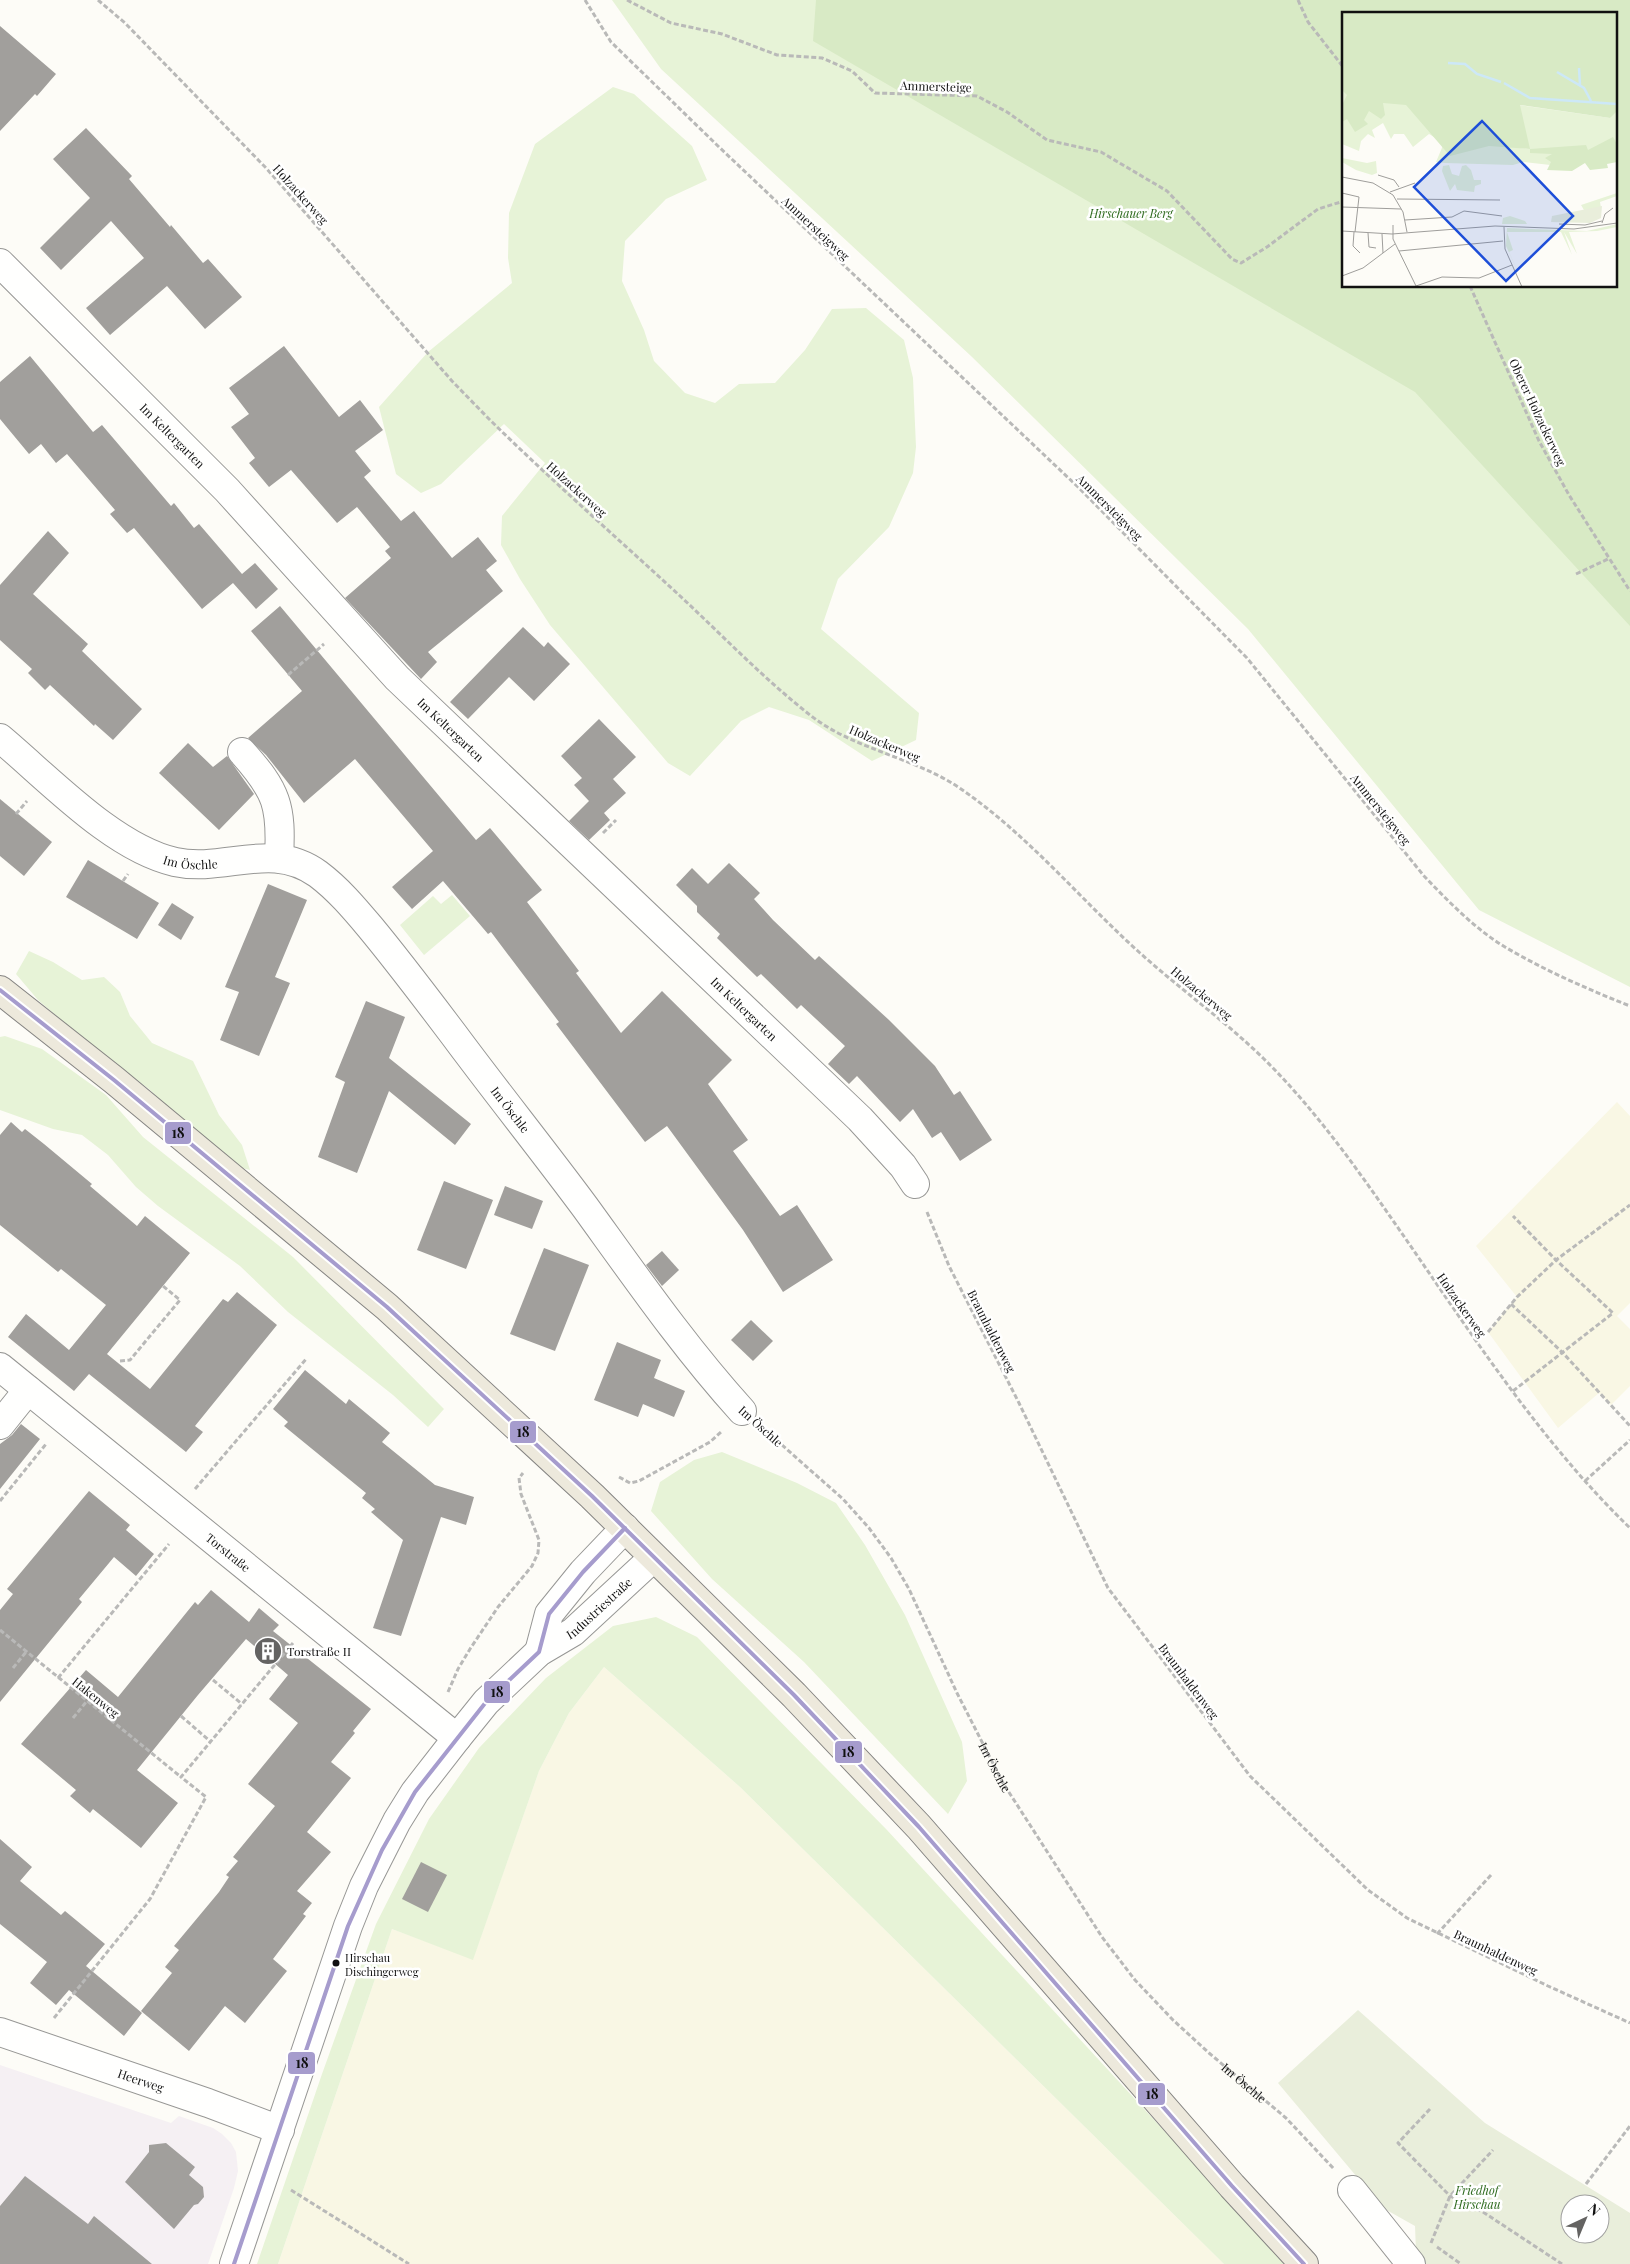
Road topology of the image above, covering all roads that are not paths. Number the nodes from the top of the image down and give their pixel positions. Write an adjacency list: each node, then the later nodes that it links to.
1 (0, 263): 6 (street, Im Keltergarten)
2 (0, 738): 4 (street, Im Öschle)
3 (242, 752): 4 (street)
4 (279, 858): 9 (street, Im Öschle)
5 (0, 990): 11 (main road)
6 (915, 1184)
7 (0, 1367): 8 (street, Torstraße)
8 (28, 1390): 10 (street); 14 (street, Torstraße)
9 (742, 1411)
10 (0, 1424)
11 (625, 1528): 12 (main road); 13 (street, Industriestraße)
12 (652, 1558): 13 (street, Industriestraße); 19 (main road)
13 (539, 1652): 14 (street, Industriestraße)
14 (457, 1738): 16 (street, Industriestraße)
15 (0, 2032): 16 (street, Heerweg)
16 (280, 2130): 18 (street, Industriestraße)
17 (1352, 2190): 20 (street)
18 (234, 2264)
19 (1304, 2264)
20 (1411, 2264)

